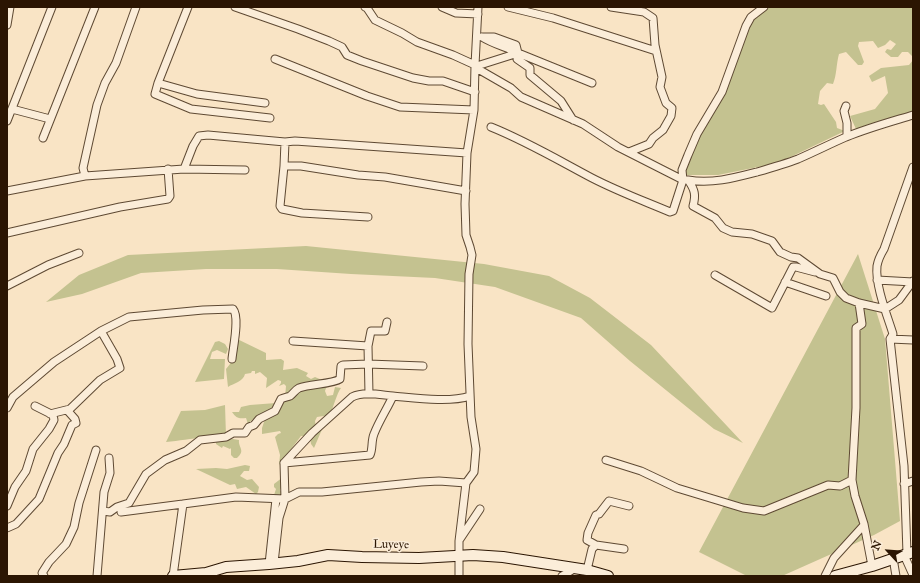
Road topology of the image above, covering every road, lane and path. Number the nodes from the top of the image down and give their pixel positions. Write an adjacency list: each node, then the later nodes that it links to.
1 (10, 7): 13 (street)
2 (52, 7): 24 (street)
3 (95, 7): 28 (street)
4 (136, 7): 42 (street)
5 (188, 7): 19 (street)
6 (235, 7): 21 (street)
7 (365, 7): 18 (street)
8 (442, 7): 12 (street)
9 (508, 7): 15 (street)
10 (611, 7): 15 (street)
11 (764, 7): 43 (street)
12 (478, 11): 14 (street)
13 (7, 25)
14 (479, 34): 16 (street); 18 (street)
15 (656, 51): 35 (street)
16 (518, 53): 18 (street); 20 (street); 29 (street)
17 (275, 59): 25 (street)
18 (476, 67): 21 (street); 29 (street)
19 (158, 83): 22 (street); 27 (street)
20 (592, 83)
21 (475, 92): 25 (street)
22 (265, 103)
23 (846, 106): 32 (street)
24 (12, 109): 28 (street); 30 (street)
25 (474, 110): 36 (street)
26 (913, 115): 32 (street)
27 (270, 118)
28 (50, 120): 33 (street)
29 (573, 120): 35 (street)
30 (7, 121)
31 (491, 127): 43 (street)
32 (847, 136): 43 (street)
33 (43, 138)
34 (285, 142): 36 (street); 37 (street); 40 (street)
35 (629, 152): 43 (street)
36 (467, 153): 45 (street)
37 (284, 166): 45 (street); 46 (street)
38 (913, 167): 51 (street)
39 (168, 169): 40 (street); 42 (street); 47 (street)
40 (184, 169): 41 (street)
41 (245, 170)
42 (85, 176): 44 (street)
43 (686, 180): 49 (street)
44 (7, 191)
45 (466, 191): 69 (street)
46 (368, 217)
47 (7, 233)
48 (79, 253): 54 (street)
49 (820, 274): 52 (street); 56 (street)
50 (715, 275): 52 (street)
51 (877, 280): 53 (street); 57 (street)
52 (785, 282): 55 (street)
53 (913, 282): 57 (street)
54 (7, 286)
55 (826, 296)
56 (859, 303): 57 (street); 78 (street)
57 (885, 309): 60 (street)
58 (387, 322): 63 (street)
59 (101, 330): 64 (street); 71 (street); 72 (street)
60 (890, 338): 61 (street); 81 (street)
61 (913, 340)
62 (293, 341): 63 (street)
63 (368, 346): 65 (street)
64 (232, 359)
65 (368, 364): 66 (street); 67 (street); 88 (street)
66 (424, 366)
67 (369, 394): 68 (street); 77 (street)
68 (393, 396): 69 (street); 77 (street)
69 (470, 396): 80 (street)
70 (36, 406): 73 (street)
71 (7, 408)
72 (67, 410): 73 (street); 91 (street)
73 (50, 414): 85 (street)
74 (96, 450): 102 (street)
75 (109, 458): 88 (street)
76 (606, 460): 78 (street)
77 (284, 463): 83 (street)
78 (852, 480): 90 (street)
79 (913, 481): 81 (street)
80 (466, 483): 83 (street); 92 (street)
81 (904, 484): 95 (street)
82 (276, 499): 83 (street); 84 (street); 98 (street)
83 (286, 499): 98 (street)
84 (183, 504): 89 (street); 104 (street)
85 (7, 506)
86 (629, 506): 93 (street)
87 (480, 509): 92 (street)
88 (103, 511): 103 (street)
89 (121, 512)
90 (864, 526): 99 (street); 108 (street)
91 (7, 528)
92 (459, 541): 96 (street)
93 (596, 545): 94 (street); 100 (street)
94 (624, 549)
95 (908, 554): 97 (street); 101 (street)
96 (459, 555): 98 (street, Luyeye); 100 (street, Luyeye); 105 (street)
97 (893, 561): 99 (street); 110 (street); 111 (street)
98 (272, 564): 104 (street, Luyeye)
99 (872, 566): 109 (street)
100 (582, 571): 106 (street); 107 (street, Luyeye)
101 (913, 575)
102 (44, 576)
103 (97, 576)
104 (173, 576)
105 (459, 576)
106 (562, 576)
107 (608, 576)
108 (825, 576)
109 (835, 576)
110 (890, 576)
111 (896, 576)

